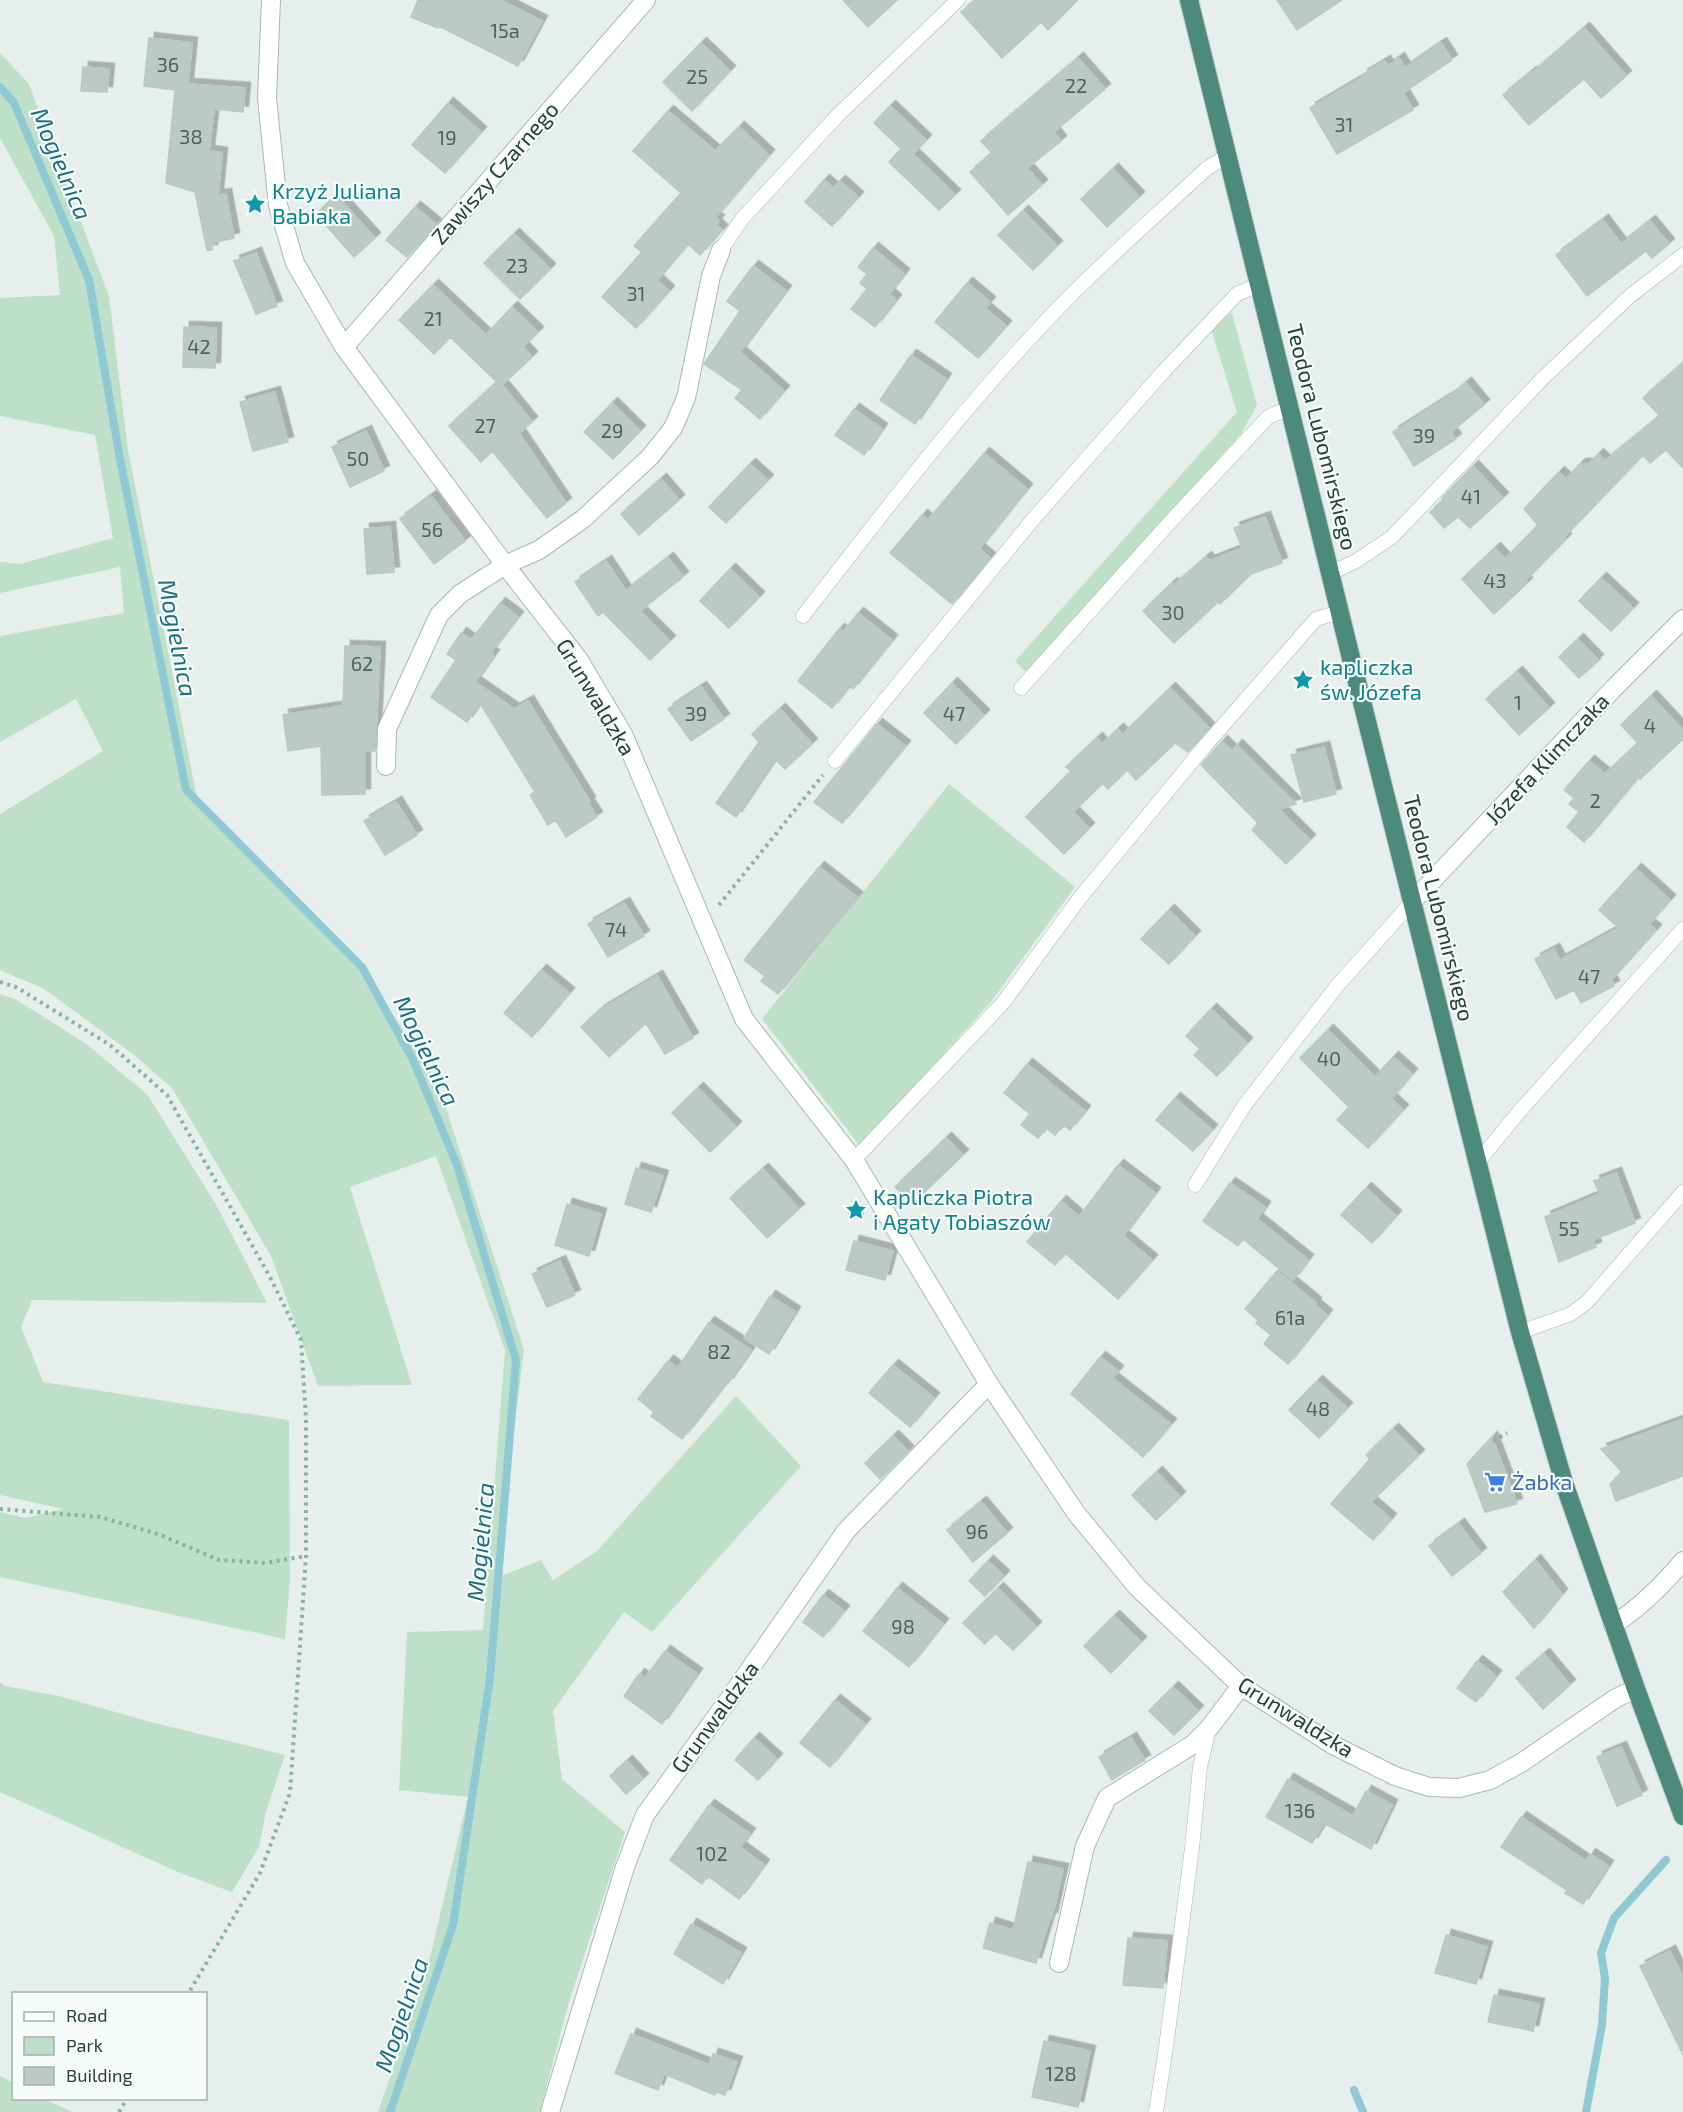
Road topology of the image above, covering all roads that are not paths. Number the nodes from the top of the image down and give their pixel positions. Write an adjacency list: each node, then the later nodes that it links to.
1 (271, 0): 9 (street, Grunwaldzka)
2 (646, 0): 9 (street, Zawiszy Czarnego)
3 (958, 0): 6 (lane)
4 (1189, 0): 5 (highway, Teodora Lubomirskiego)
5 (1227, 156): 8 (highway, Teodora Lubomirskiego); 14 (lane)
6 (721, 250): 11 (street)
7 (1683, 255): 12 (lane)
8 (1260, 284): 10 (highway, Teodora Lubomirskiego); 17 (lane)
9 (344, 347): 11 (street, Grunwaldzka)
10 (1290, 408): 12 (highway, Teodora Lubomirskiego); 16 (lane)
11 (505, 566): 18 (street); 21 (street, Grunwaldzka)
12 (1330, 573): 13 (highway, Teodora Lubomirskiego)
13 (1340, 612): 19 (highway, Teodora Lubomirskiego); 21 (lane)
14 (803, 616)
15 (1683, 619): 19 (street, Józefa Klimczaka)
16 (1021, 688)
17 (835, 761)
18 (387, 766)
19 (1413, 901): 22 (highway, Teodora Lubomirskiego); 23 (lane)
20 (1683, 929): 22 (lane)
21 (854, 1160): 26 (street, Grunwaldzka)
22 (1478, 1162): 25 (highway, Teodora Lubomirskiego)
23 (1195, 1185)
24 (1683, 1192): 25 (lane)
25 (1520, 1332): 28 (highway, Teodora Lubomirskiego)
26 (989, 1384): 29 (street, Grunwaldzka); 34 (street, Grunwaldzka)
27 (1683, 1561): 28 (street)
28 (1613, 1624): 30 (highway, Teodora Lubomirskiego)
29 (1242, 1686): 30 (street, Grunwaldzka); 31 (street)
30 (1636, 1689): 32 (highway, Teodora Lubomirskiego)
31 (1210, 1727): 33 (street); 35 (lane)
32 (1683, 1816)
33 (1059, 1964)
34 (550, 2112)
35 (1156, 2112)

